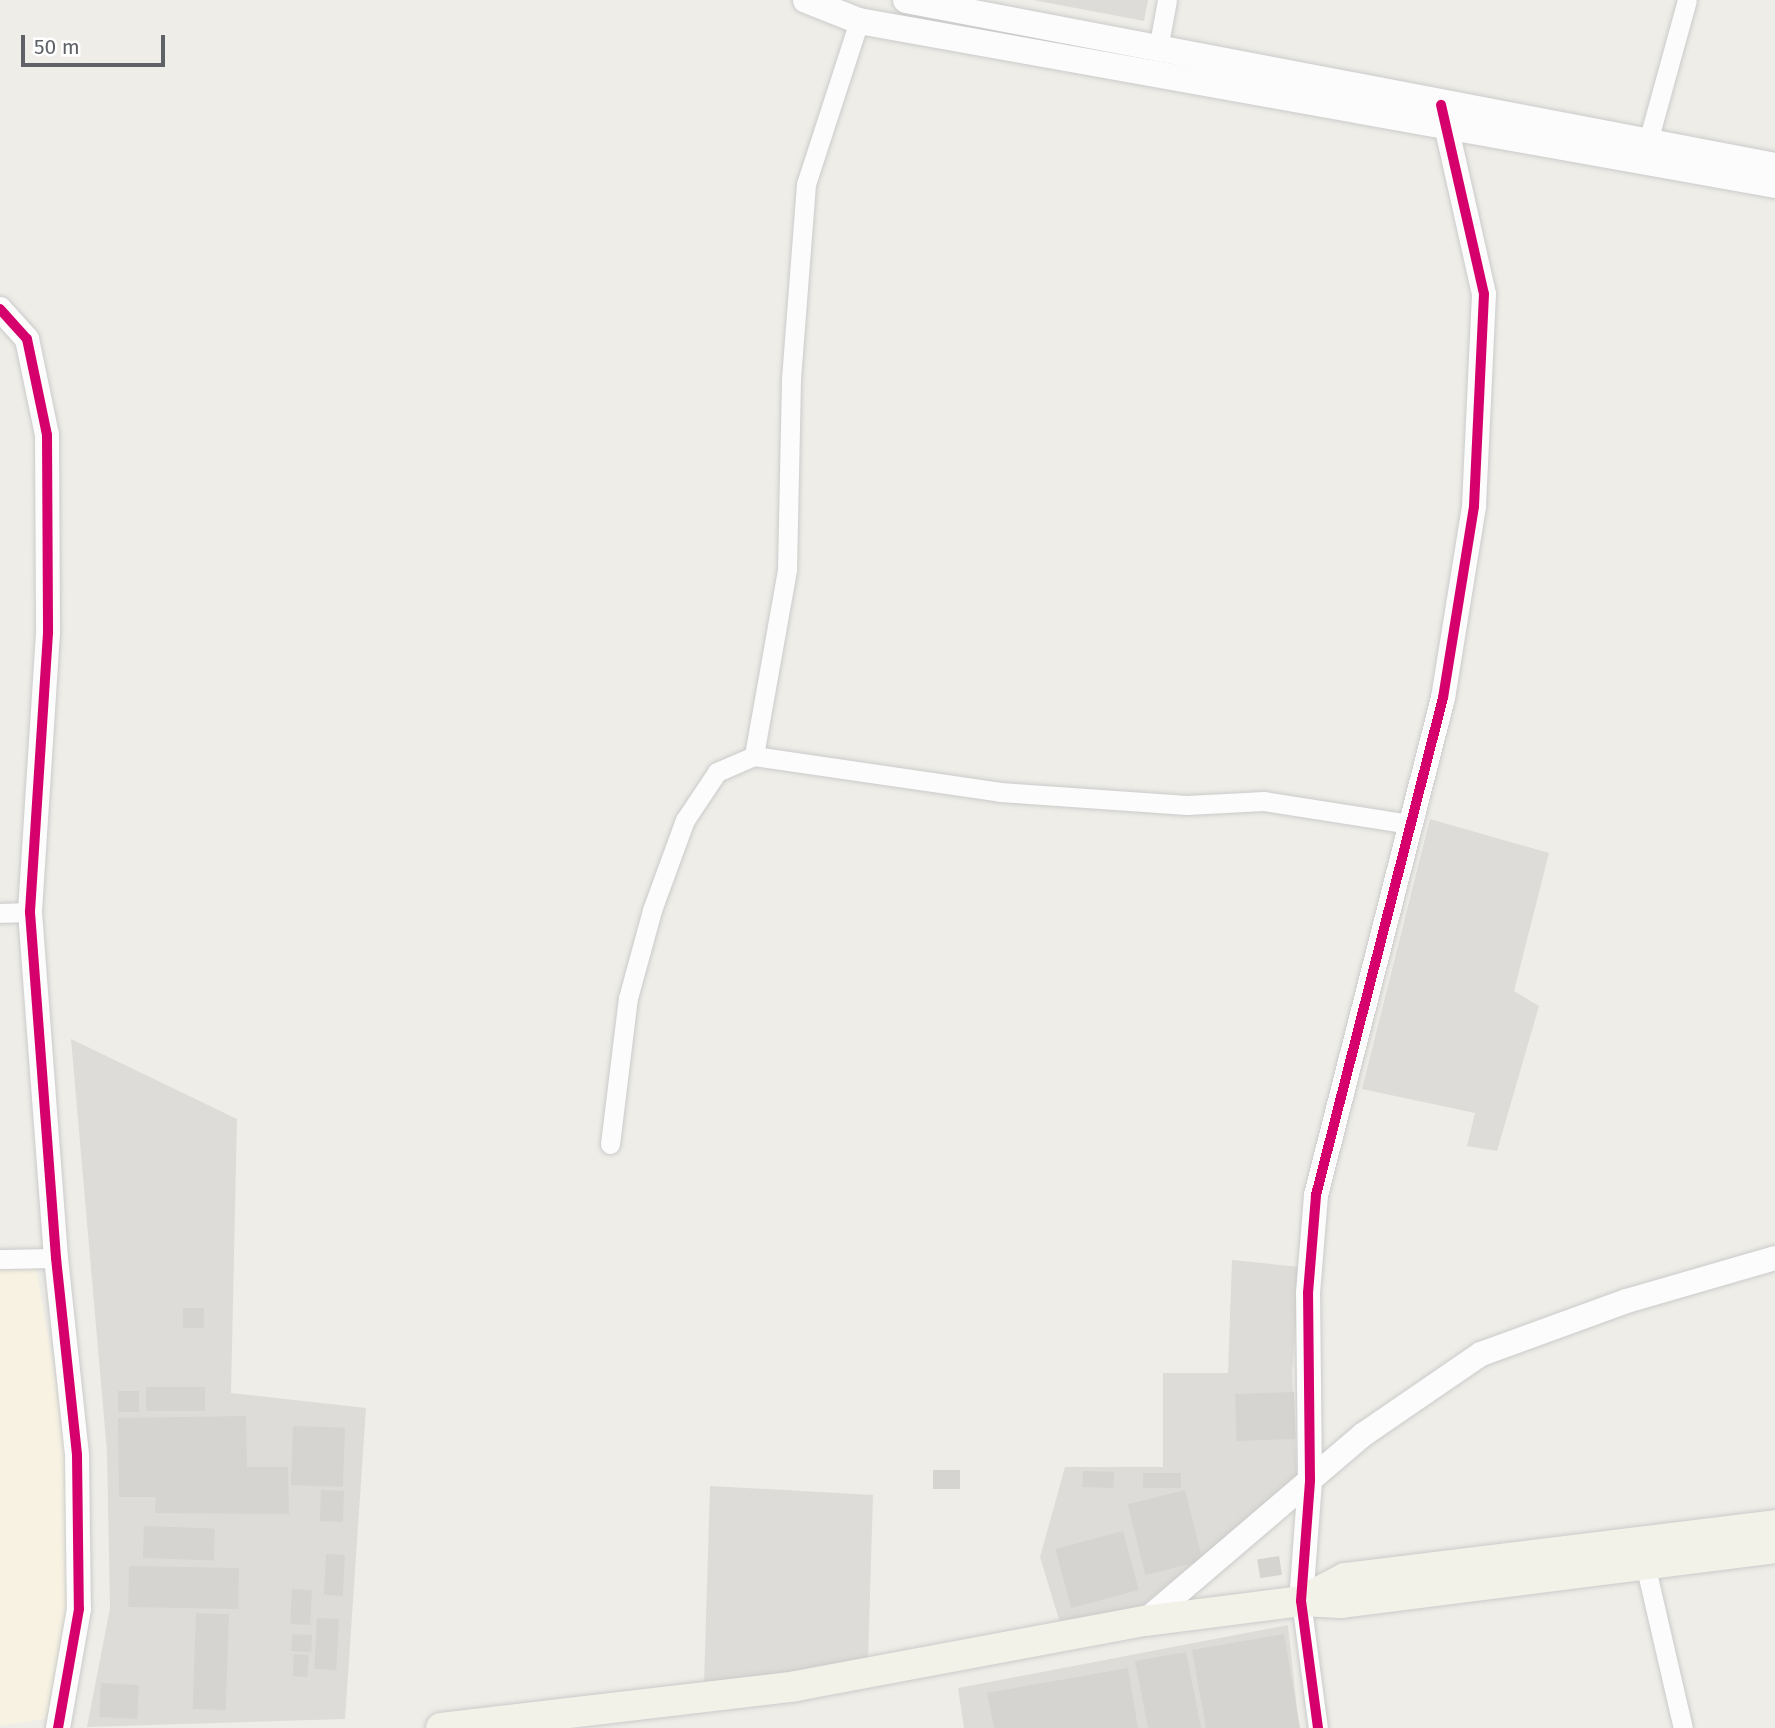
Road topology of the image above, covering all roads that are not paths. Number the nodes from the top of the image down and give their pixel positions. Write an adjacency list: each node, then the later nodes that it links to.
1 (806, 0): 5 (main road)
2 (906, 0): 6 (main road)
3 (1167, 0): 6 (street)
4 (1687, 0): 8 (street)
5 (859, 20): 7 (main road); 12 (street)
6 (1158, 49): 7 (main road)
7 (1444, 115): 8 (main road); 10 (main road); 13 (street)
8 (1647, 145): 9 (main road)
9 (1775, 166)
10 (1775, 185)
11 (0, 309): 14 (street)
12 (754, 755): 13 (street); 16 (street)
13 (1409, 824): 20 (street)
14 (30, 912): 15 (street); 17 (street)
15 (0, 913)
16 (610, 1144)
17 (56, 1258): 19 (street); 26 (street)
18 (1775, 1258): 20 (street)
19 (0, 1259)
20 (1310, 1480): 24 (street); 25 (street)
21 (1775, 1525): 24 (main road)
22 (1775, 1548): 23 (main road)
23 (1645, 1564): 24 (main road); 29 (street)
24 (1301, 1601): 25 (main road); 28 (street)
25 (1145, 1621): 27 (main road)
26 (58, 1728)
27 (441, 1728)
28 (1318, 1728)
29 (1684, 1728)

